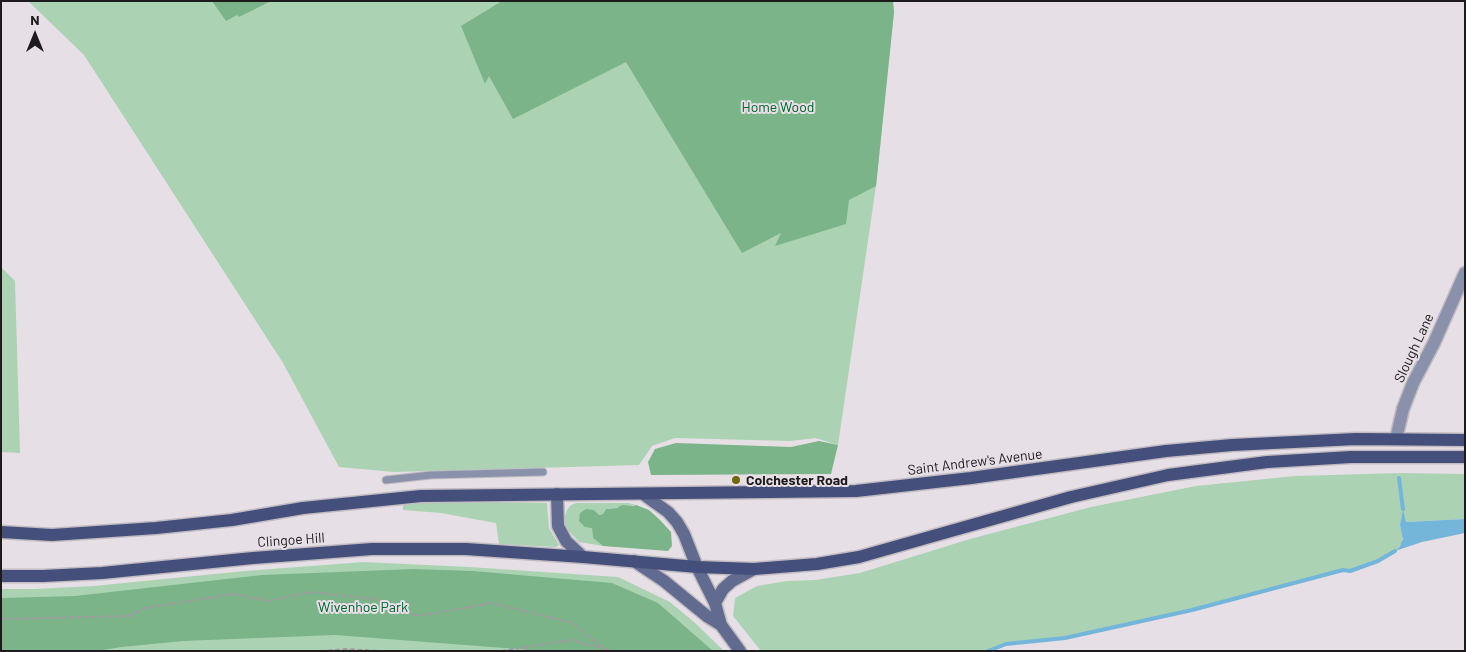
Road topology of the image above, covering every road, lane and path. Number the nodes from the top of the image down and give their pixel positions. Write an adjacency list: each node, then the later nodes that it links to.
1 (1465, 273): 2 (street, Slough Lane)
2 (1396, 439): 3 (main road); 8 (main road, Saint Andrew's Avenue)
3 (1465, 440)
4 (1465, 457): 13 (main road)
5 (543, 472): 6 (lane)
6 (386, 480)
7 (557, 494): 8 (main road, Saint Andrew's Avenue); 9 (main road, Clingoe Hill); 10 (main road)
8 (643, 494): 12 (main road)
9 (1, 532)
10 (583, 557): 11 (main road); 14 (main road, Clingoe Hill)
11 (634, 561): 12 (main road); 17 (main road)
12 (697, 567): 13 (main road); 15 (main road)
13 (754, 569): 15 (main road)
14 (1, 576)
15 (715, 603): 17 (main road)
16 (1, 619): 19 (path)
17 (721, 625): 25 (main road)
18 (533, 646): 19 (path); 22 (path); 23 (path)
19 (601, 647): 24 (path)
20 (320, 651): 21 (path)
21 (380, 651)
22 (501, 651)
23 (524, 651)
24 (613, 651)
25 (740, 651)

